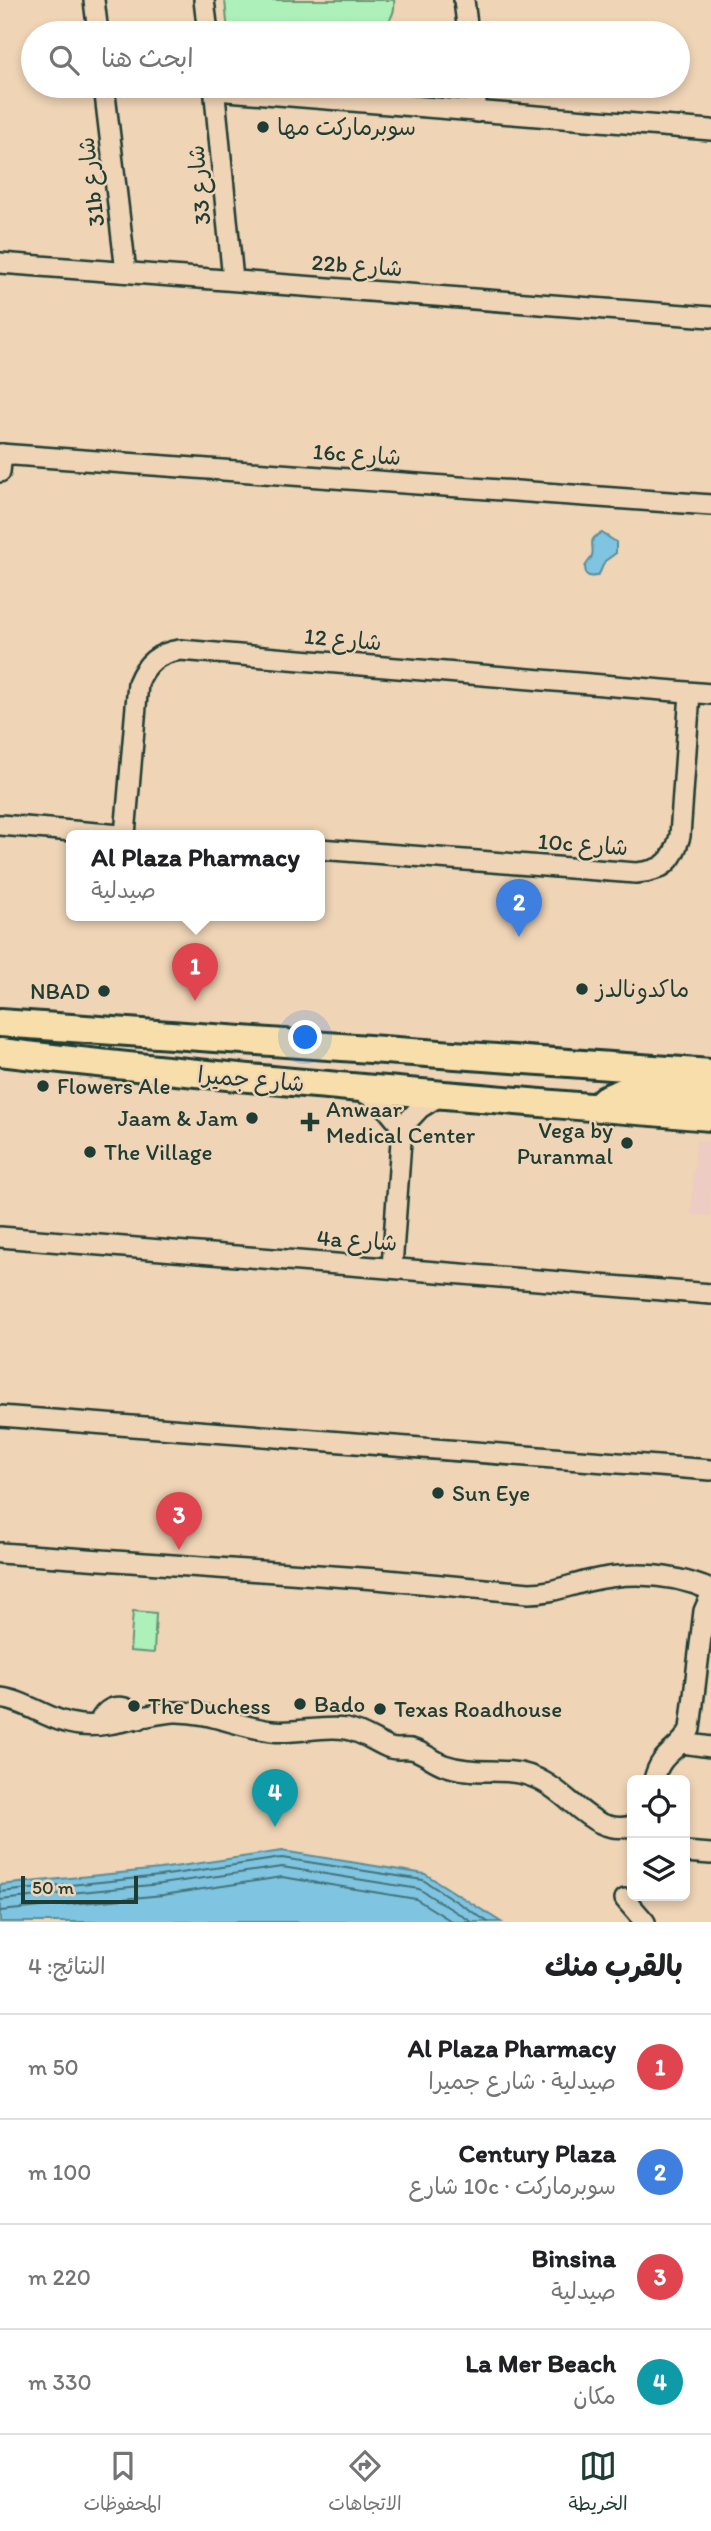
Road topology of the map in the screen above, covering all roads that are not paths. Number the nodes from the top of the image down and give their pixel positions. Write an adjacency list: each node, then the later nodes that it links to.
1 (94, 0): 4 (street)
2 (204, 0): 5 (street)
3 (464, 0): 6 (street)
4 (97, 21)
5 (207, 21)
6 (467, 21)
7 (105, 98): 14 (street, 31b شارع)
8 (216, 98): 15 (street, شارع 33)
9 (324, 98): 11 (street)
10 (475, 98): 11 (street)
11 (477, 112): 12 (street)
12 (711, 130)
13 (0, 263): 14 (street, 22b شارع)
14 (126, 272): 15 (street, 22b شارع)
15 (233, 280): 16 (street, 22b شارع)
16 (711, 317)
17 (1, 460): 18 (street, 16c شارع)
18 (711, 505)
19 (690, 693): 20 (street, شارع 12); 23 (street, شارع 12); 24 (street, 10c شارع)
20 (711, 694)
21 (0, 825): 22 (street)
22 (66, 830)
23 (123, 830)
24 (325, 849)
25 (0, 1023): 27 (main road, شارع جميرا)
26 (0, 1052): 28 (main road, شارع جميرا)
27 (711, 1073)
28 (356, 1089): 29 (main road, شارع جميرا); 33 (street)
29 (441, 1095): 31 (main road, شارع جميرا); 33 (street)
30 (711, 1097): 31 (main road)
31 (597, 1108): 32 (main road, شارع جميرا)
32 (711, 1117)
33 (402, 1126): 35 (street)
34 (0, 1237): 35 (street, 4a شارع)
35 (393, 1267): 36 (street, 4a شارع)
36 (711, 1294)
37 (0, 1416): 38 (street)
38 (711, 1470)
39 (0, 1553): 40 (street)
40 (709, 1602): 42 (street)
41 (0, 1698): 45 (street)
42 (682, 1743): 43 (street); 44 (street)
43 (711, 1747)
44 (656, 1775)
45 (627, 1827)
46 (690, 1853): 47 (street)
47 (711, 1856)
48 (625, 1899): 49 (street)
49 (645, 1922)

